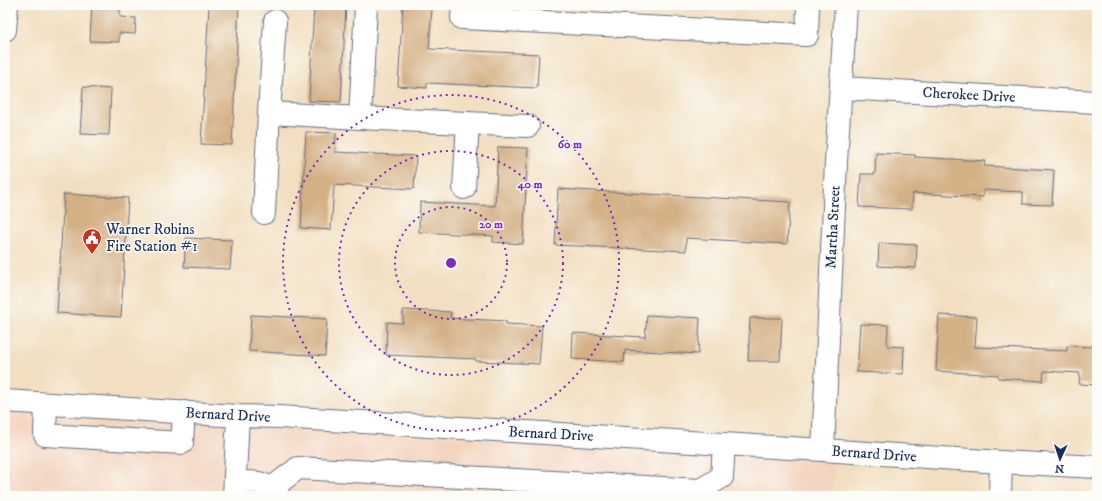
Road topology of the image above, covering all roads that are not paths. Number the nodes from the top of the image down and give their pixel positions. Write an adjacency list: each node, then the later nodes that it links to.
1 (6, 5): 7 (street)
2 (366, 5): 11 (street)
3 (463, 5): 4 (street)
4 (808, 5)
5 (846, 5): 8 (street, Martha Street)
6 (275, 20): 10 (street)
7 (5, 30)
8 (841, 88): 9 (street, Cherokee Drive); 21 (street, Martha Street)
9 (1097, 102)
10 (270, 113): 11 (street); 15 (street)
11 (360, 118): 12 (street)
12 (468, 123): 13 (street); 14 (street)
13 (528, 126)
14 (464, 188)
15 (264, 214)
16 (5, 401): 17 (street, Bernard Drive)
17 (46, 404): 18 (street, Bernard Drive); 18 (street)
18 (184, 412): 19 (street, Bernard Drive)
19 (238, 416): 20 (street, Bernard Drive); 24 (street)
20 (724, 444): 21 (street, Bernard Drive); 25 (street)
21 (823, 450): 22 (street, Bernard Drive)
22 (1001, 462): 23 (street, Bernard Drive); 26 (street)
23 (1097, 467)
24 (234, 489): 25 (street)
25 (275, 492)
26 (1000, 496)

